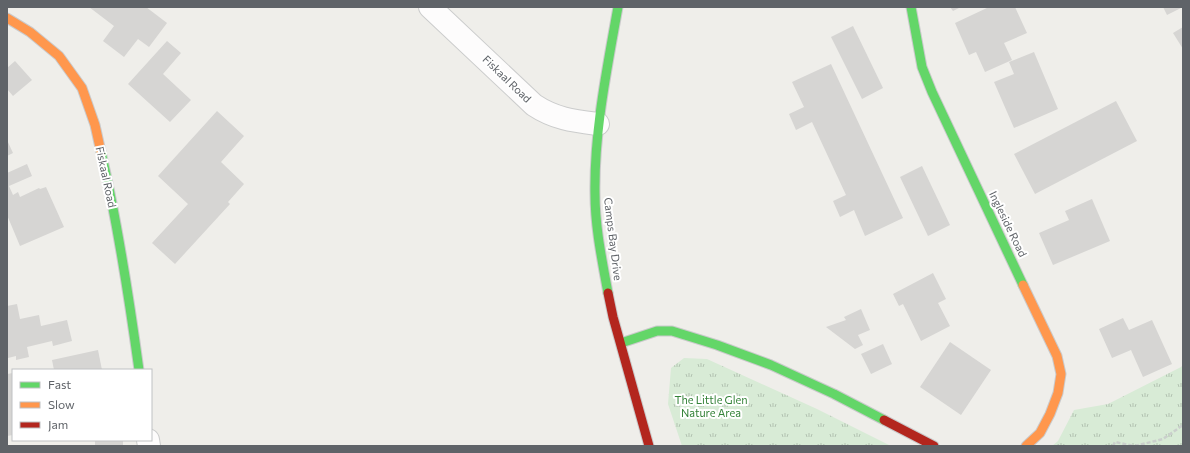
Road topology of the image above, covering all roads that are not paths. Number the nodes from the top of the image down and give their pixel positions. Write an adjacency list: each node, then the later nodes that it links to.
1 (430, 7): 5 (street, Fiskaal Road)
2 (618, 7): 5 (street, Camps Bay Drive)
3 (910, 7): 10 (street, Ingleside Road)
4 (7, 18): 7 (street, Fiskaal Road)
5 (598, 124): 6 (street, Camps Bay Drive)
6 (621, 343): 8 (street, Camps Bay Drive); 9 (street)
7 (139, 369)
8 (649, 446)
9 (934, 446)
10 (1026, 446)

